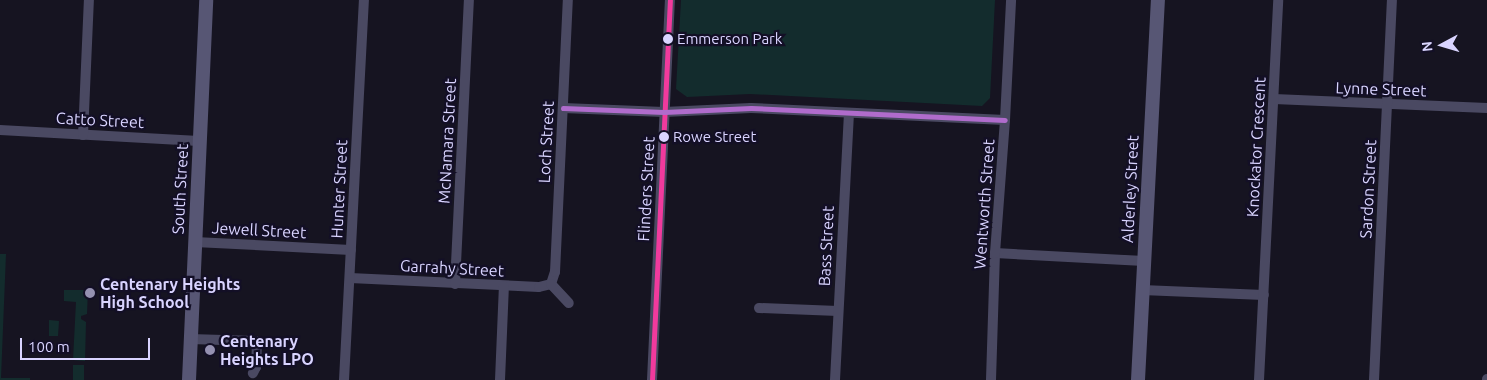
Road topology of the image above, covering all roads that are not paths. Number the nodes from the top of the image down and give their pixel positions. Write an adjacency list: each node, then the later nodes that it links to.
1 (89, 0): 19 (street)
2 (206, 0): 20 (street, South Street)
3 (364, 0): 22 (street, Hunter Street)
4 (469, 0): 26 (street, McNamara Street)
5 (568, 0): 13 (street, Loch Street)
6 (670, 0): 15 (street, Flinders Street)
7 (1011, 0): 17 (street, Wentworth Street)
8 (1158, 0): 24 (street, Alderley Street)
9 (1278, 0): 11 (street, Knockator Crescent)
10 (1392, 0): 12 (street, Sardon Street)
11 (1274, 99): 12 (street, Lynne Street); 30 (street, Knockator Crescent)
12 (1387, 104): 14 (street, Lynne Street); 44 (street, Sardon Street)
13 (563, 108): 15 (street); 27 (street, Loch Street)
14 (1487, 108)
15 (664, 112): 16 (street); 39 (street, Flinders Street)
16 (848, 114): 17 (street); 33 (street, Bass Street)
17 (1005, 120): 23 (street, Wentworth Street)
18 (0, 130): 19 (street, Catto Street)
19 (83, 135): 20 (street, Catto Street)
20 (199, 140): 21 (street, South Street)
21 (195, 242): 22 (street, Jewell Street); 34 (street, South Street)
22 (352, 250): 25 (street, Hunter Street)
23 (995, 253): 24 (street); 41 (street, Wentworth Street)
24 (1144, 261): 29 (street, Alderley Street)
25 (350, 278): 26 (street, Garrahy Street); 37 (street, Hunter Street)
26 (455, 284): 28 (street, Garrahy Street)
27 (551, 284): 28 (street, Garrahy Street); 31 (street)
28 (504, 286): 38 (street)
29 (1142, 290): 30 (street); 42 (street, Alderley Street)
30 (1264, 296): 43 (street, Knockator Crescent)
31 (569, 303)
32 (760, 308): 33 (street)
33 (838, 311): 40 (street, Bass Street)
34 (190, 339): 35 (street); 36 (street, South Street)
35 (253, 373)
36 (189, 380)
37 (344, 380)
38 (500, 380)
39 (652, 380)
40 (835, 380)
41 (991, 380)
42 (1138, 380)
43 (1260, 380)
44 (1374, 380)

